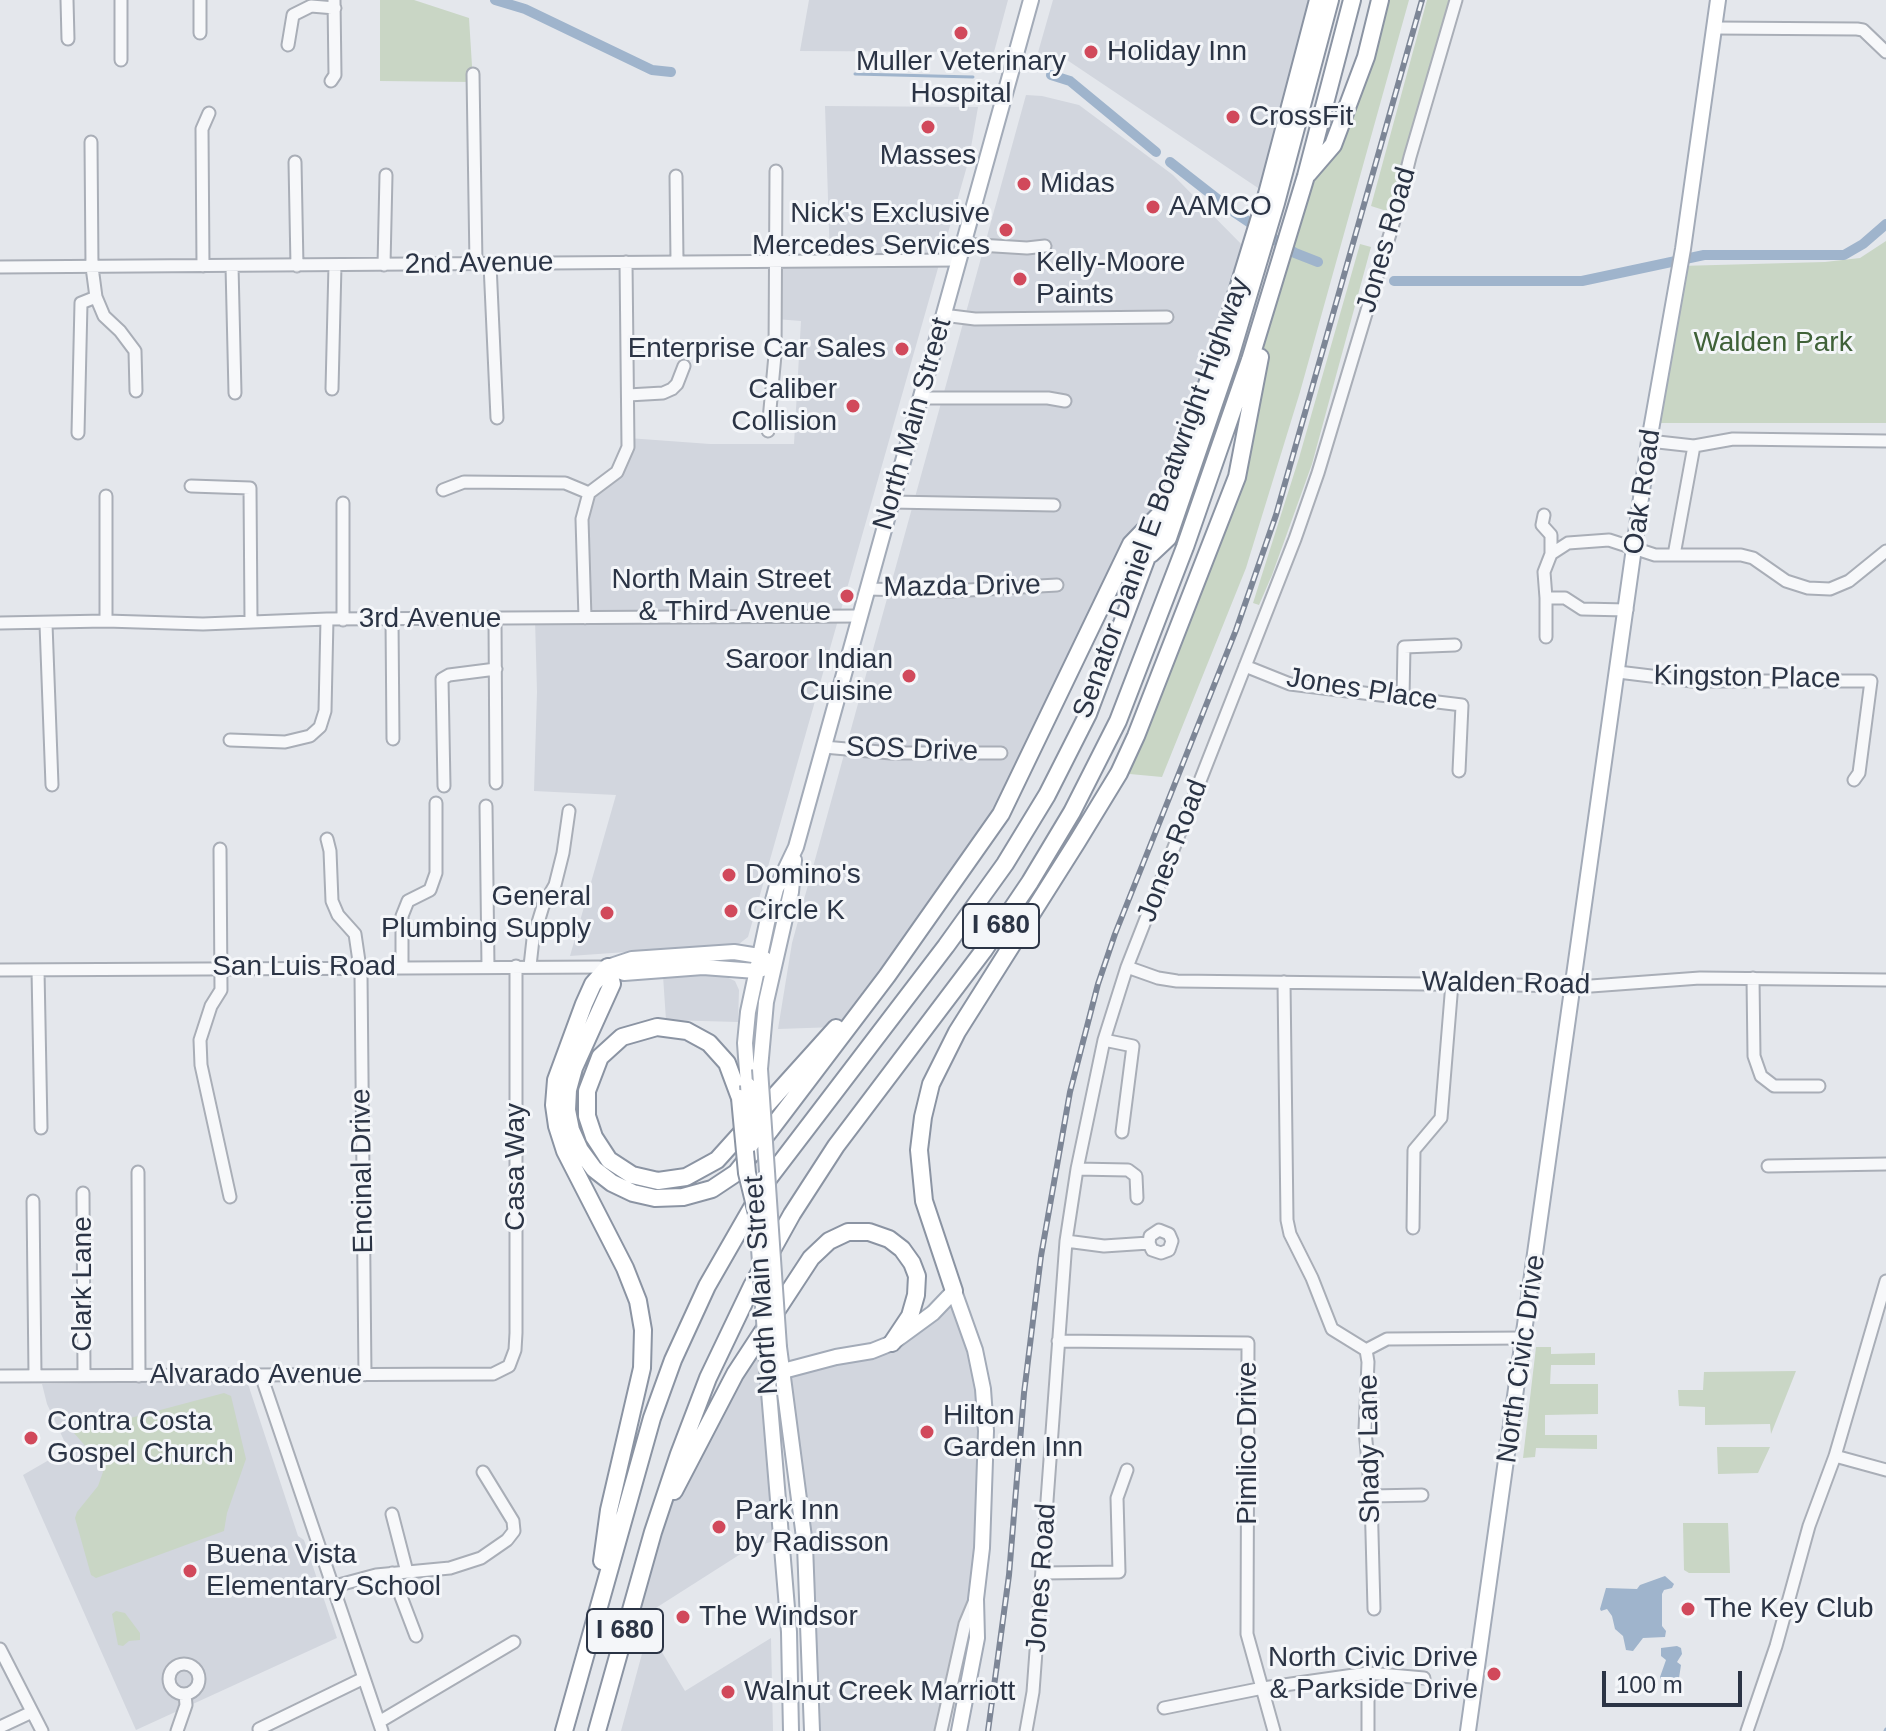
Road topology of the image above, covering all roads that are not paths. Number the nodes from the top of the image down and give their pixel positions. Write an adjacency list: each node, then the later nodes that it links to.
1 (67, 0): 14 (street)
2 (121, 0): 17 (street)
3 (200, 0): 13 (street)
4 (1031, 0): 28 (main road, North Main Street)
5 (1318, 0): 27 (highway, Senator Daniel E Boatwright Highway / I 680)
6 (1330, 0): 27 (highway, I 680)
7 (1352, 0): 26 (highway, Senator Daniel E Boatwright Highway / I 680)
8 (1381, 0): 26 (highway)
9 (1456, 0): 91 (street, Jones Road)
10 (1718, 0): 12 (main road, Oak Road)
11 (334, 4): 15 (street); 19 (street)
12 (1715, 28): 16 (street); 58 (main road, Oak Road)
13 (200, 33)
14 (68, 39)
15 (288, 45)
16 (1886, 52)
17 (121, 60)
18 (473, 74): 35 (street)
19 (331, 81)
20 (209, 113): 39 (street)
21 (91, 142): 43 (street)
22 (295, 162): 41 (street)
23 (776, 171): 31 (street)
24 (386, 175): 38 (street)
25 (676, 176): 33 (street)
26 (1306, 176): 44 (highway, Senator Daniel E Boatwright Highway / I 680)
27 (1271, 198): 30 (highway, Senator Daniel E Boatwright Highway / I 680)
28 (963, 244): 29 (street); 32 (main road, North Main Street)
29 (1045, 246)
30 (1255, 253): 68 (highway, Senator Daniel E Boatwright Highway / I 680); 74 (highway, I 680)
31 (777, 260): 32 (street, 2nd Avenue); 33 (street, 2nd Avenue); 56 (street)
32 (959, 260): 46 (main road, North Main Street)
33 (677, 261): 34 (street, 2nd Avenue)
34 (626, 262): 36 (street, 2nd Avenue); 52 (street)
35 (476, 264): 36 (street, 2nd Avenue); 38 (street, 2nd Avenue)
36 (490, 264): 55 (street)
37 (335, 265): 38 (street, 2nd Avenue); 41 (street, 2nd Avenue); 49 (street)
38 (384, 265)
39 (203, 266): 40 (street, 2nd Avenue); 43 (street, 2nd Avenue)
40 (232, 266): 41 (street, 2nd Avenue); 51 (street)
41 (297, 266)
42 (0, 267): 43 (street, 2nd Avenue)
43 (92, 267): 45 (street)
44 (1276, 276): 146 (highway); 166 (highway, Senator Daniel E Boatwright Highway / I 680)
45 (96, 297): 50 (street); 57 (street)
46 (943, 315): 47 (street); 53 (main road, North Main Street)
47 (1167, 317)
48 (684, 366): 52 (street)
49 (332, 389)
50 (136, 391)
51 (235, 393)
52 (628, 395): 63 (street)
53 (920, 398): 54 (street); 65 (main road, North Main Street)
54 (1065, 401)
55 (497, 418)
56 (768, 431)
57 (78, 433)
58 (1649, 441): 60 (street); 70 (main road, Oak Road)
59 (1886, 441): 60 (street)
60 (1694, 446): 73 (street)
61 (191, 486): 82 (street)
62 (443, 490): 63 (street)
63 (589, 493): 80 (street)
64 (106, 496): 86 (street)
65 (891, 502): 67 (street); 76 (main road, North Main Street)
66 (343, 503): 83 (street)
67 (1054, 505)
68 (1165, 509): 74 (highway, Senator Daniel E Boatwright Highway / I 680); 122 (highway)
69 (1544, 515): 72 (street)
70 (1635, 550): 72 (street); 73 (street); 78 (main road, Oak Road)
71 (1886, 551): 73 (street)
72 (1551, 554): 77 (street)
73 (1674, 555)
74 (1147, 558): 173 (highway, Senator Daniel E Boatwright Highway / I 680)
75 (1057, 585): 76 (street, Mazda Drive)
76 (867, 589): 79 (main road, North Main Street)
77 (1546, 598): 78 (street); 89 (street)
78 (1627, 610): 93 (main road, Oak Road)
79 (860, 616): 80 (street, 3rd Avenue); 97 (main road, North Main Street)
80 (585, 618): 85 (street, 3rd Avenue)
81 (327, 619): 82 (street, 3rd Avenue); 83 (street, 3rd Avenue); 96 (street)
82 (251, 620): 86 (street, 3rd Avenue)
83 (343, 620): 84 (street, 3rd Avenue)
84 (392, 620): 85 (street, 3rd Avenue); 95 (street)
85 (495, 620): 92 (street)
86 (106, 621): 88 (street, 3rd Avenue)
87 (0, 623): 88 (street, 3rd Avenue)
88 (46, 624): 102 (street)
89 (1546, 637)
90 (1455, 645): 94 (street)
91 (1245, 666): 94 (street, Jones Place); 119 (street, Jones Road)
92 (496, 669): 101 (street); 103 (street)
93 (1618, 672): 100 (street, Kingston Place); 127 (main road, Oak Road)
94 (1403, 698): 99 (street, Jones Place)
95 (393, 739)
96 (230, 740)
97 (824, 747): 98 (street, SOS Drive); 108 (main road, North Main Street)
98 (1001, 753)
99 (1459, 771)
100 (1854, 780)
101 (496, 783)
102 (52, 785)
103 (444, 786)
104 (436, 803): 116 (street)
105 (486, 806): 117 (street)
106 (569, 811): 113 (street)
107 (327, 839): 115 (street, Encinal Drive)
108 (796, 847): 110 (main road, North Main Street); 111 (main road, North Main Street)
109 (220, 849): 114 (street)
110 (758, 963): 111 (main road, San Luis Road); 118 (main road, San Luis Road); 130 (main road, North Main Street)
111 (773, 965): 152 (main road, North Main Street, bridge)
112 (516, 966): 113 (street, San Luis Road); 117 (street, San Luis Road); 151 (street, Casa Way)
113 (530, 966): 118 (street, San Luis Road)
114 (222, 967): 115 (street, San Luis Road); 121 (street, San Luis Road); 138 (street)
115 (360, 967): 116 (street, San Luis Road); 155 (street, Encinal Drive)
116 (402, 967): 117 (street, San Luis Road)
117 (488, 967)
118 (608, 967): 122 (highway); 173 (highway)
119 (1127, 967): 125 (street, Walden Road); 128 (street, Jones Road)
120 (0, 970): 121 (street, San Luis Road)
121 (38, 970): 131 (street)
122 (887, 976): 130 (highway)
123 (1753, 978): 124 (street, Walden Road); 127 (street, Walden Road); 129 (street)
124 (1886, 980)
125 (1284, 982): 126 (street, Walden Road); 150 (street, Shady Lane)
126 (1452, 983): 127 (street, Walden Road); 142 (street)
127 (1574, 986): 147 (main road, North Civic Drive)
128 (1104, 1040): 132 (street); 135 (street, Jones Road)
129 (1819, 1086)
130 (744, 1091): 141 (highway, bridge)
131 (41, 1128)
132 (1122, 1132)
133 (1886, 1164): 134 (street)
134 (1768, 1166)
135 (1077, 1169): 139 (street); 143 (street, Jones Road)
136 (138, 1172): 157 (street)
137 (83, 1193): 154 (street, Clark Lane)
138 (230, 1197)
139 (1137, 1198)
140 (33, 1201): 153 (street)
141 (757, 1214): 152 (main road, North Main Street, bridge)
142 (1413, 1228)
143 (1066, 1241): 144 (street); 148 (street, Jones Road)
144 (1149, 1243)
145 (1886, 1281): 159 (street)
146 (954, 1291): 149 (main road); 171 (main road)
147 (1524, 1338): 150 (street); 198 (main road, North Civic Drive)
148 (1058, 1341): 169 (street, Jones Road); 180 (street, Pimlico Drive)
149 (892, 1343): 152 (main road); 166 (highway)
150 (1366, 1350): 164 (street, Shady Lane)
151 (509, 1366): 155 (street, Alvarado Avenue)
152 (772, 1370): 191 (main road, North Main Street); 192 (main road, North Main Street)
153 (35, 1375): 154 (street, Alvarado Avenue); 156 (street, Alvarado Avenue)
154 (84, 1375): 157 (street, Alvarado Avenue)
155 (365, 1375): 157 (street, Alvarado Avenue)
156 (0, 1376)
157 (139, 1376)
158 (264, 1384): 170 (street)
159 (1835, 1456): 161 (street); 199 (street)
160 (1127, 1470): 169 (street)
161 (1886, 1470)
162 (483, 1472): 167 (street)
163 (1422, 1495): 164 (street)
164 (1371, 1496): 172 (street, Shady Lane)
165 (392, 1514): 167 (street)
166 (653, 1532): 190 (highway, Senator Daniel E Boatwright Highway / I 680)
167 (407, 1572): 168 (street)
168 (392, 1573): 170 (street); 174 (street)
169 (1043, 1573): 195 (street, Jones Road)
170 (335, 1586): 178 (street)
171 (976, 1599): 193 (street); 194 (main road)
172 (1374, 1609)
173 (593, 1626): 189 (highway, Senator Daniel E Boatwright Highway / I 680)
174 (416, 1636)
175 (514, 1642): 184 (street)
176 (0, 1649): 183 (street)
177 (1368, 1673): 179 (street); 180 (street); 197 (street)
178 (364, 1678): 184 (street); 186 (street)
179 (1424, 1678)
180 (1263, 1688): 182 (street); 196 (street, Pimlico Drive)
181 (185, 1694): 188 (street)
182 (1164, 1708)
183 (32, 1712): 185 (street); 187 (street)
184 (381, 1726)
185 (0, 1727)
186 (259, 1729)
187 (42, 1731)
188 (177, 1731)
189 (564, 1731)
190 (597, 1731)
191 (791, 1731)
192 (812, 1731)
193 (941, 1731)
194 (959, 1731)
195 (1026, 1731)
196 (1274, 1731)
197 (1368, 1731)
198 (1468, 1731)
199 (1747, 1731)

